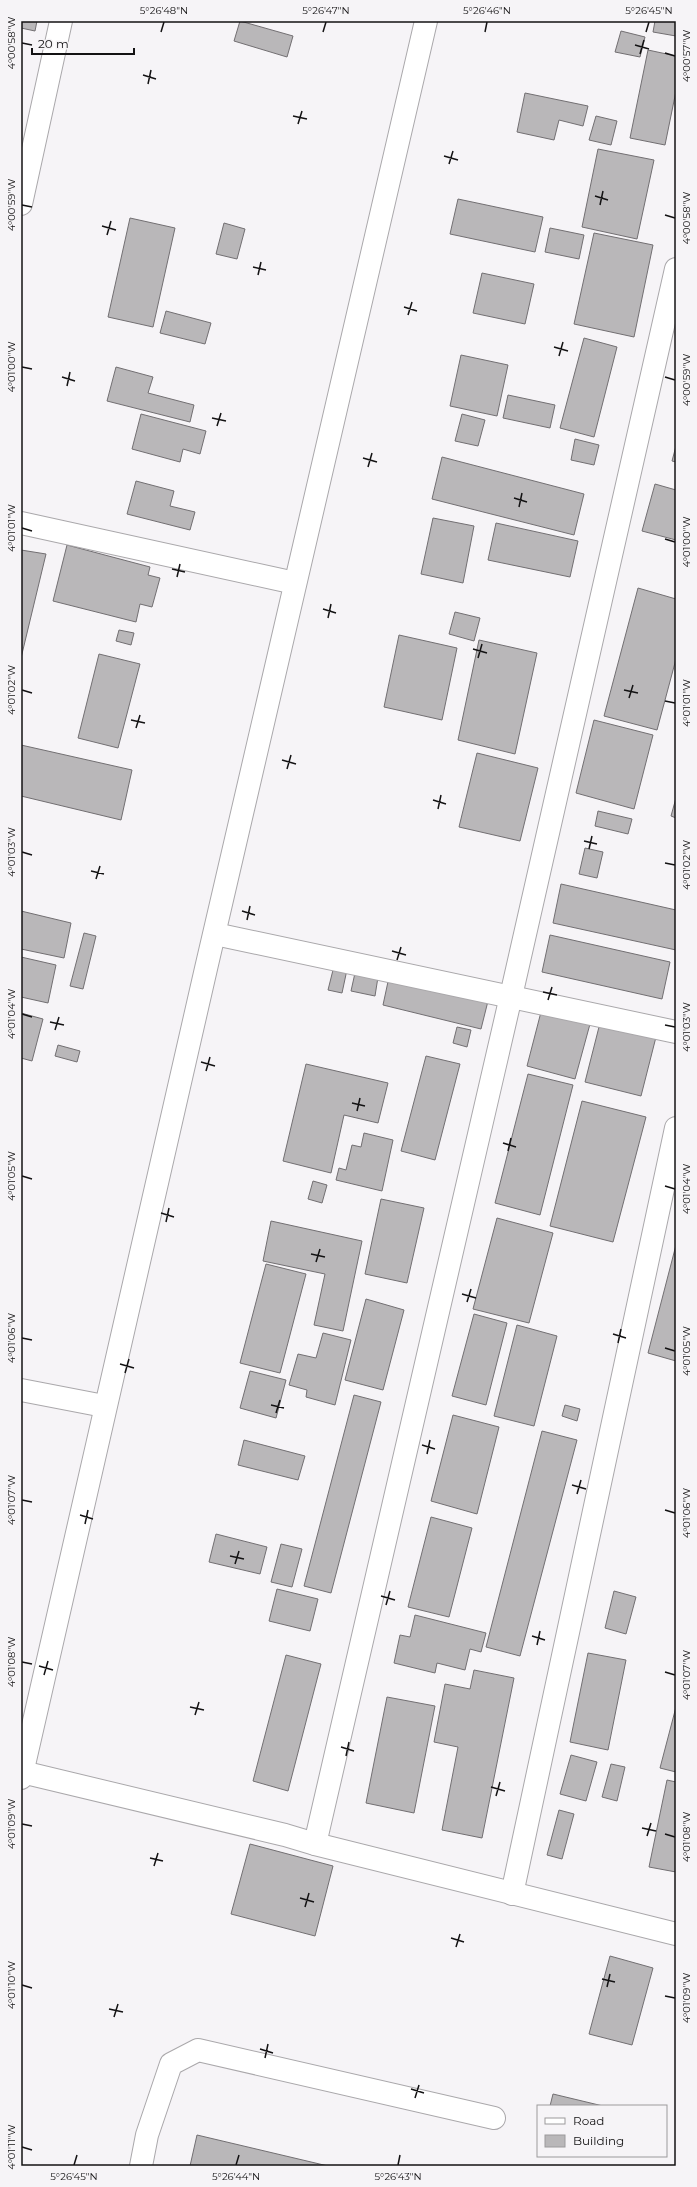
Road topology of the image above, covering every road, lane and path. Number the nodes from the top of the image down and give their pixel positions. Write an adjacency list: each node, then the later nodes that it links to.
1 (61, 21): 3 (street)
2 (426, 21): 7 (street)
3 (26, 154): 4 (street)
4 (21, 204)
5 (676, 269): 9 (street)
6 (21, 523): 7 (street)
7 (294, 583): 8 (street)
8 (215, 934): 9 (street); 13 (street)
9 (511, 996): 10 (street); 15 (street)
10 (676, 1032)
11 (676, 1128): 16 (street)
12 (21, 1390): 13 (street)
13 (104, 1406): 14 (street)
14 (22, 1775): 15 (street)
15 (315, 1844): 16 (street)
16 (512, 1894): 17 (street)
17 (676, 1934)
18 (494, 2118): 19 (street)
19 (141, 2166)

